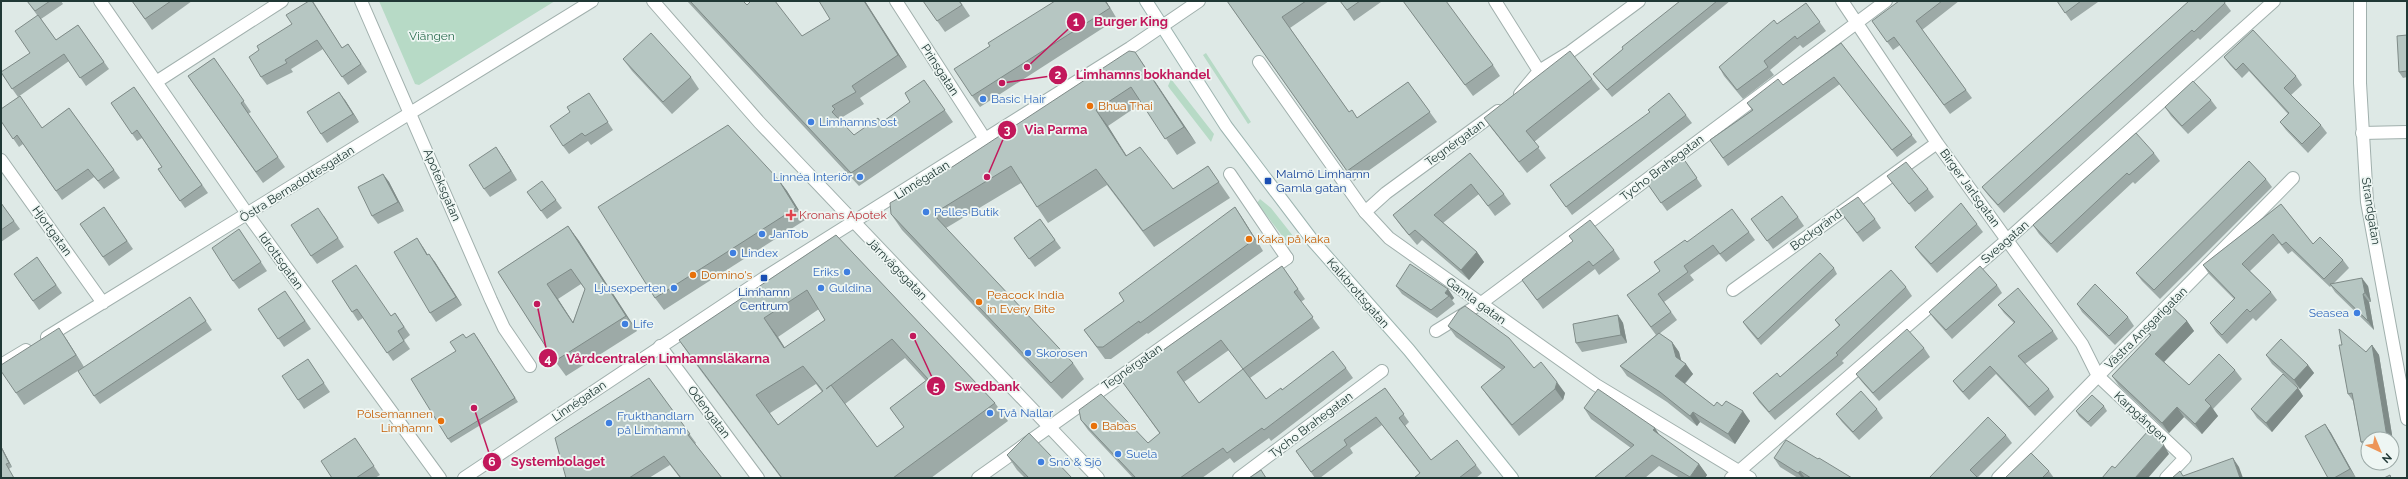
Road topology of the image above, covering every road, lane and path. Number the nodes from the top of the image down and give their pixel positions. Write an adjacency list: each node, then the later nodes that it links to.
1 (100, 1): 19 (street, Idrottsgatan)
2 (282, 1): 19 (street)
3 (360, 1): 20 (street, Apoteksgatan)
4 (592, 1): 20 (street, Östra Bernadottesgatan)
5 (653, 1): 30 (street, Järnvägsgatan)
6 (896, 1): 23 (street, Prinsgatan)
7 (1146, 1): 16 (street, Kalkbrottsgatan)
8 (1199, 1): 16 (street, Linnégatan)
9 (1495, 1): 18 (street)
10 (1639, 1): 18 (street, Tegnérgatan)
11 (1842, 1): 15 (street, Birger Jarlsgatan)
12 (1886, 1): 15 (street, Tycho Brahegatan)
13 (2274, 1): 31 (street, Sveagatan)
14 (2360, 1): 22 (street, Strandgatan)
15 (1856, 24): 24 (street, Birger Jarlsgatan); 34 (street, Tycho Brahegatan)
16 (1162, 26): 23 (street, Linnégatan); 50 (street, Kalkbrottsgatan)
17 (1259, 62): 28 (street, Gamla gatan)
18 (1539, 71): 28 (street, Tegnérgatan)
19 (156, 82): 29 (street, Idrottsgatan)
20 (411, 113): 29 (street, Östra Bernadottesgatan); 38 (street, Apoteksgatan)
21 (2407, 132): 22 (street)
22 (2362, 133): 41 (street, Strandgatan)
23 (984, 139): 30 (street, Linnégatan)
24 (1937, 143): 31 (street, Birger Jarlsgatan); 32 (street, Bockgränd)
25 (1, 160): 33 (street, Hjortgatan)
26 (1230, 174): 42 (street, Tegnérgatan)
27 (2293, 178): 40 (street, Västra Ansgarigatan)
28 (1365, 212): 34 (street, Gamla gatan)
29 (248, 215): 33 (street, Östra Bernadottesgatan); 44 (street, Idrottsgatan)
30 (854, 222): 36 (street, Linnégatan); 42 (street, Järnvägsgatan)
31 (2008, 239): 40 (street, Birger Jarlsgatan); 43 (street, Sveagatan)
32 (1733, 290)
33 (103, 303): 37 (street, Östra Bernadottesgatan)
34 (1480, 304): 35 (street, Tycho Brahegatan); 43 (street, Gamla gatan)
35 (1436, 331)
36 (660, 346): 45 (street, Linnégatan); 46 (street, Odengatan)
37 (1, 365)
38 (530, 366)
39 (1382, 371): 49 (street, Tycho Brahegatan)
40 (2098, 376): 52 (street, Västra Ansgarigatan); 53 (street, Karpgången)
41 (2407, 419)
42 (1049, 426): 47 (street, Tegnérgatan); 48 (street, Järnvägsgatan)
43 (1735, 475): 51 (street, Gamla gatan)
44 (440, 478)
45 (464, 478)
46 (758, 478)
47 (978, 478)
48 (1098, 478)
49 (1239, 478)
50 (1512, 478)
51 (1750, 478)
52 (1998, 478)
53 (2166, 478)

